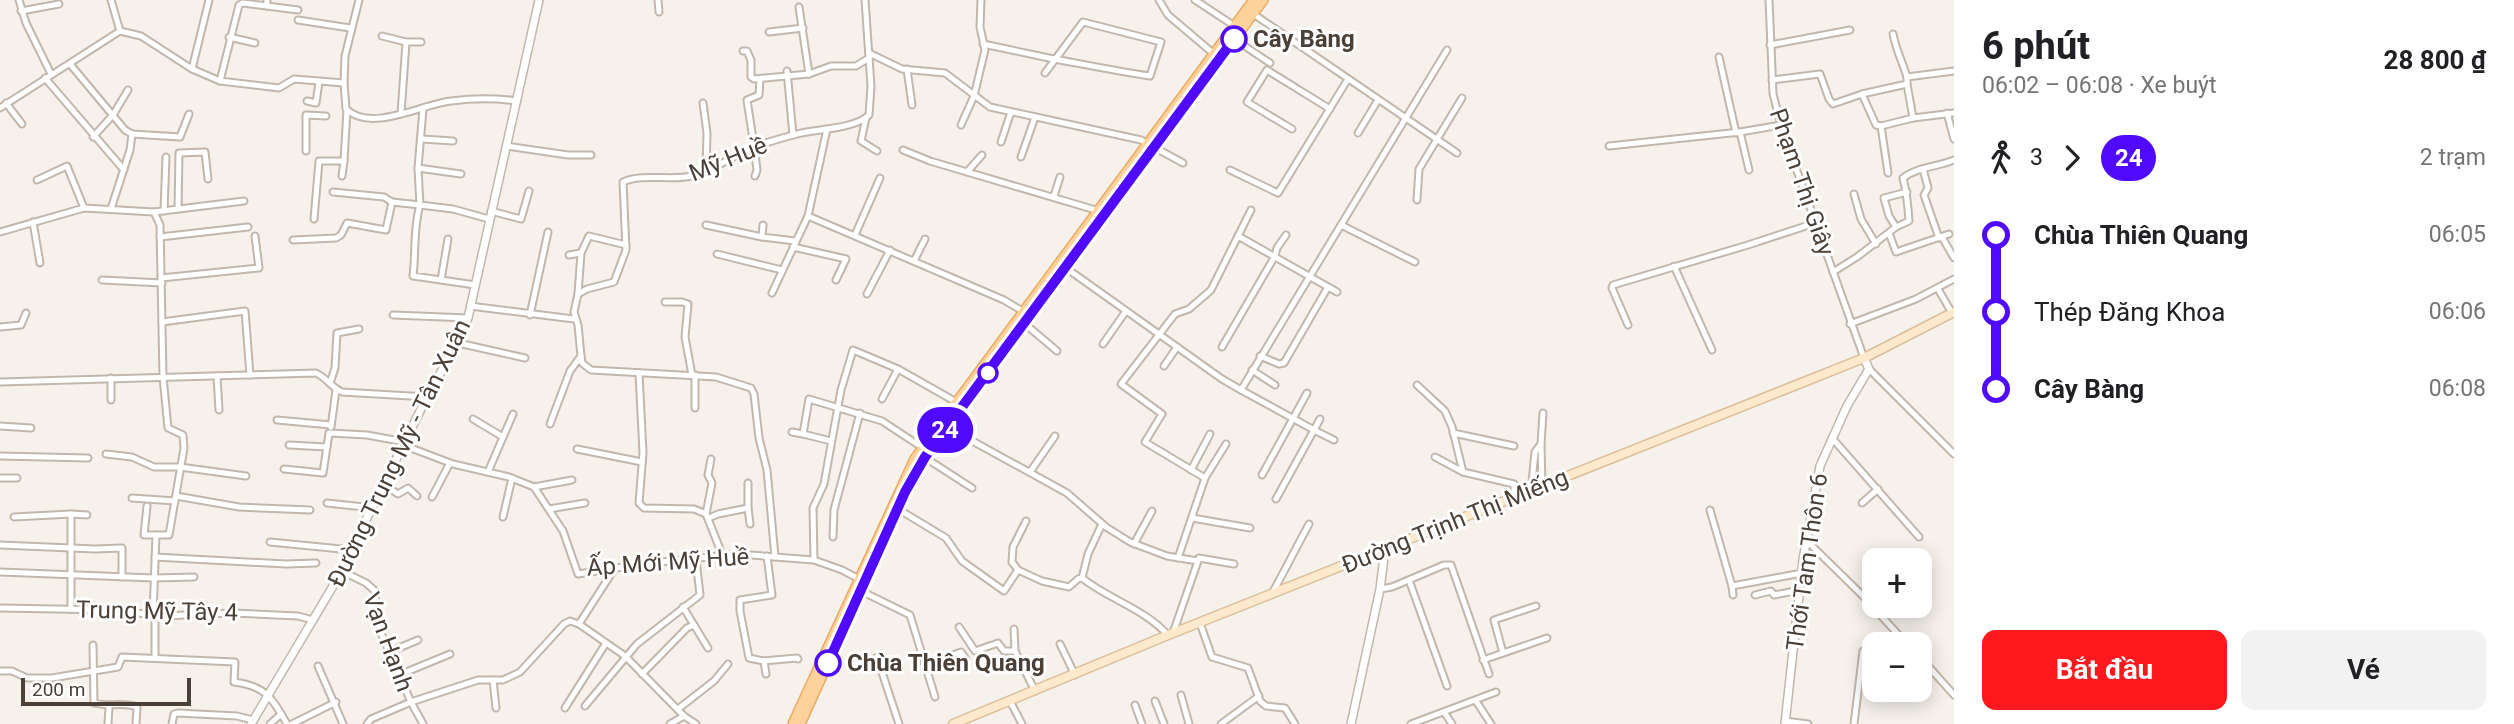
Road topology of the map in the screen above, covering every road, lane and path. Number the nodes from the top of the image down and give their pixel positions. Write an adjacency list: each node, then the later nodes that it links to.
1 (19, 0): 18 (street)
2 (111, 0): 26 (street)
3 (209, 0): 45 (street)
4 (359, 0): 23 (street)
5 (539, 0): 67 (street, Đường Trung Mỹ - Tân Xuân)
6 (658, 0): 20 (street)
7 (865, 0): 40 (street)
8 (981, 0): 35 (street)
9 (1159, 0): 39 (street)
10 (1195, 0): 22 (street)
11 (1254, 0): 19 (main road)
12 (1263, 0): 19 (main road)
13 (1769, 0): 36 (street, Phạm Thị Giây)
14 (267, 3): 17 (street); 30 (street)
15 (59, 4): 18 (street)
16 (799, 7): 24 (street)
17 (298, 10)
18 (22, 11): 49 (street)
19 (1250, 11): 22 (main road); 55 (street)
20 (659, 12)
21 (298, 20): 23 (street)
22 (1238, 27): 31 (main road); 39 (main road)
23 (350, 28): 59 (street)
24 (803, 28): 27 (street); 51 (street)
25 (1850, 30): 36 (street)
26 (120, 31): 44 (street); 45 (street)
27 (769, 32)
28 (1893, 34): 52 (street)
29 (382, 36): 32 (street)
30 (229, 37): 33 (street); 56 (street)
31 (1234, 39): 43 (street); 101 (main road)
32 (406, 42): 34 (street); 77 (street)
33 (255, 43)
34 (421, 43)
35 (983, 44): 42 (street); 63 (street)
36 (1770, 45): 57 (street, Phạm Thị Giây)
37 (1447, 50): 82 (street)
38 (743, 51): 54 (street)
39 (1214, 54): 101 (main road)
40 (869, 55): 46 (street); 51 (street); 81 (street)
41 (1719, 57): 90 (street)
42 (1054, 59): 42 (street); 48 (street)
43 (1270, 63)
44 (70, 64): 49 (street); 78 (street)
45 (192, 69): 56 (street)
46 (908, 69): 63 (street); 69 (street)
47 (1954, 71): 52 (street)
48 (1045, 73)
49 (51, 74): 53 (street)
50 (788, 74): 51 (street); 54 (street); 93 (street)
51 (809, 74)
52 (1907, 77): 60 (street)
53 (45, 78): 70 (street); 94 (street)
54 (760, 79): 103 (street)
55 (1348, 79): 65 (street); 72 (street)
56 (220, 80): 58 (street)
57 (1772, 80): 62 (street); 86 (street, Phạm Thị Giây)
58 (319, 82): 59 (street); 66 (street)
59 (344, 83): 73 (street)
60 (1907, 84): 62 (street); 83 (street)
61 (128, 90): 78 (street)
62 (1862, 94): 87 (street)
63 (974, 96): 74 (street); 85 (street)
64 (1462, 98): 96 (street)
65 (1378, 100): 82 (street); 91 (street)
66 (307, 101)
67 (517, 102): 71 (street); 100 (street, Đường Trung Mỹ - Tân Xuân)
68 (703, 103): 120 (street)
69 (912, 105)
70 (3, 106): 84 (street)
71 (423, 109): 77 (street); 95 (street)
72 (1331, 109): 89 (street); 121 (street)
73 (347, 110): 77 (street); 112 (street)
74 (1011, 112): 80 (street); 99 (street)
75 (1951, 113): 83 (street); 97 (street)
76 (189, 114): 92 (street)
77 (401, 114)
78 (113, 115): 92 (street); 94 (street)
79 (326, 116): 105 (street)
80 (1035, 117): 101 (street); 111 (street)
81 (866, 118): 88 (street, Mỹ Huề); 106 (street)
82 (1405, 118): 96 (street); 155 (street)
83 (1913, 118): 87 (street)
84 (22, 124)
85 (961, 125)
86 (1781, 125): 90 (street); 152 (street, Phạm Thị Giây)
87 (1881, 126): 124 (street)
88 (827, 129): 93 (street, Mỹ Huề); 149 (street)
89 (1292, 129)
90 (1738, 132): 102 (street); 122 (street)
91 (1358, 133)
92 (132, 134): 119 (street)
93 (793, 135): 103 (street, Mỹ Huề)
94 (93, 137): 119 (street)
95 (422, 139): 98 (street); 117 (street)
96 (1436, 139): 107 (street); 137 (street)
97 (1954, 139)
98 (453, 141)
99 (1001, 142)
100 (506, 146): 108 (street); 148 (street, Đường Trung Mỹ - Tân Xuân)
101 (1151, 146): 116 (street); 146 (main road); 185 (main road)
102 (1609, 146)
103 (754, 147): 120 (street, Mỹ Huề); 127 (street)
104 (903, 150): 123 (street)
105 (306, 151)
106 (877, 151)
107 (1455, 152)
108 (591, 155)
109 (982, 155): 123 (street)
110 (166, 157): 145 (street)
111 (1021, 157)
112 (344, 160): 115 (street); 126 (street)
113 (1954, 160): 118 (street)
114 (309, 161): 115 (street)
115 (318, 161): 150 (street)
116 (1183, 163)
117 (418, 168): 125 (street); 140 (street)
118 (1923, 169): 134 (street); 168 (street)
119 (124, 170): 142 (street)
120 (706, 170): 174 (street, Mỹ Huề)
121 (1230, 170)
122 (1749, 170)
123 (967, 172): 136 (street)
124 (1888, 173)
125 (461, 174)
126 (342, 176)
127 (755, 176)
128 (1060, 177): 136 (street)
129 (880, 178): 162 (street)
130 (208, 179): 143 (street)
131 (37, 180): 141 (street)
132 (529, 191): 148 (street)
133 (333, 192): 139 (street)
134 (1907, 192): 157 (street); 157 (street)
135 (1854, 194): 173 (street)
136 (1054, 196): 146 (street)
137 (1417, 200)
138 (244, 201): 143 (street)
139 (392, 202): 140 (street); 171 (street)
140 (420, 205): 148 (street); 192 (street)
141 (84, 208): 142 (street); 151 (street)
142 (111, 209): 147 (street)
143 (178, 209): 145 (street)
144 (1251, 210): 165 (street)
145 (164, 211): 147 (street)
146 (1099, 211): 204 (main road)
147 (154, 212): 166 (street)
148 (490, 215): 194 (street, Đường Trung Mỹ - Tân Xuân)
149 (808, 216): 162 (street); 172 (street)
150 (314, 219)
151 (33, 222): 158 (street); 183 (street)
152 (1815, 223): 184 (street); 187 (street, Phạm Thị Giây)
153 (706, 225): 167 (street)
154 (763, 225): 167 (street)
155 (1340, 225): 182 (street); 188 (street)
156 (248, 226): 166 (street)
157 (1896, 227): 160 (street)
158 (0, 232)
159 (548, 232): 208 (street)
160 (1889, 233): 168 (street); 173 (street)
161 (1949, 234): 168 (street)
162 (855, 235): 175 (street)
163 (1286, 235): 179 (street)
164 (254, 236): 191 (street)
165 (1238, 236): 179 (street); 217 (street)
166 (160, 237): 191 (street)
167 (762, 237): 172 (street)
168 (1940, 238): 180 (street)
169 (448, 239): 192 (street)
170 (925, 239): 181 (street)
171 (293, 240)
172 (794, 244): 186 (street); 193 (street)
173 (1876, 244): 187 (street)
174 (626, 245): 176 (street); 199 (street, Mỹ Huề)
175 (890, 250): 181 (street); 200 (street)
176 (580, 253): 177 (street); 199 (street)
177 (569, 254)
178 (717, 254): 186 (street)
179 (1275, 256): 188 (street); 221 (street)
180 (1954, 258)
181 (914, 261): 204 (street)
182 (1415, 262)
183 (40, 263)
184 (1677, 265): 214 (street); 222 (street)
185 (1066, 268): 203 (street); 212 (main road)
186 (782, 270): 198 (street)
187 (1833, 272): 213 (street, Phạm Thị Giây)
188 (1310, 275): 195 (street); 225 (street)
189 (1954, 279): 196 (street)
190 (102, 280): 191 (street)
191 (161, 280): 211 (street)
192 (441, 280): 194 (street)
193 (836, 280)
194 (475, 285): 202 (street, Đường Trung Mỹ - Tân Xuân)
195 (1328, 287): 197 (street); 225 (street)
196 (1938, 289): 205 (street); 213 (street)
197 (1337, 292)
198 (772, 293)
199 (578, 294): 210 (street)
200 (867, 294)
201 (665, 302): 234 (street)
202 (470, 306): 208 (street); 209 (street, Đường Trung Mỹ - Tân Xuân)
203 (1126, 311): 217 (street); 219 (street)
204 (1024, 312): 248 (main road)
205 (1953, 312): 227 (main road, Đường Trịnh Thị Miếng)
206 (26, 313): 215 (street)
207 (393, 315): 209 (street)
208 (530, 315): 210 (street)
209 (468, 318): 218 (street, Đường Trung Mỹ - Tân Xuân)
210 (575, 319): 224 (street)
211 (162, 322): 233 (street); 236 (street)
212 (1025, 324): 223 (street); 248 (main road)
213 (1850, 324): 227 (street, Phạm Thị Giây)
214 (1628, 325)
215 (0, 327)
216 (359, 329): 239 (street)
217 (1158, 334): 220 (street); 293 (street)
218 (457, 343): 226 (street); 245 (street, Đường Trung Mỹ - Tân Xuân)
219 (1103, 344)
220 (1177, 347): 228 (street); 243 (street)
221 (1222, 347)
222 (1712, 350)
223 (1057, 351)
224 (581, 356): 232 (street); 259 (street)
225 (1260, 356): 231 (street)
226 (525, 358)
227 (1864, 358): 230 (street); 307 (main road, Đường Trịnh Thị Miếng)
228 (1164, 366)
229 (898, 369): 246 (street); 248 (street); 249 (street)
230 (1869, 369): 272 (street, Thới Tam Thôn 6); 284 (street)
231 (1252, 370): 240 (street); 243 (street)
232 (639, 373): 234 (street); 289 (street)
233 (250, 375): 235 (street); 239 (street)
234 (693, 375): 250 (street); 351 (street)
235 (217, 376): 236 (street); 251 (street)
236 (163, 377): 237 (street); 291 (street)
237 (111, 378): 238 (street); 247 (street)
238 (0, 382)
239 (330, 383): 242 (street)
240 (1275, 385)
241 (1417, 385): 267 (street)
242 (336, 390): 245 (street); 260 (street)
243 (1241, 390): 256 (street)
244 (1307, 393): 256 (street)
245 (427, 397): 275 (street, Đường Trung Mỹ - Tân Xuân)
246 (882, 399)
247 (111, 400)
248 (960, 404): 262 (main road)
249 (838, 406): 252 (street); 268 (street); 274 (street)
250 (695, 408)
251 (219, 410)
252 (860, 413): 282 (street); 340 (street)
253 (1543, 413): 277 (street)
254 (513, 414): 271 (street)
255 (473, 419): 271 (street)
256 (1293, 419): 264 (street); 297 (street)
257 (1320, 419): 264 (street)
258 (277, 420): 260 (street)
259 (550, 424)
260 (331, 425): 266 (street)
261 (0, 426): 263 (street)
262 (944, 426): 282 (main road); 295 (street)
263 (31, 428)
264 (1314, 430): 273 (street); 315 (street)
265 (792, 432): 268 (street)
266 (329, 433): 275 (street); 280 (street)
267 (1453, 433): 279 (street); 296 (street)
268 (803, 434): 274 (street)
269 (1210, 434): 293 (street)
270 (1055, 436): 295 (street)
271 (503, 437): 294 (street)
272 (1832, 438): 309 (street); 342 (street, Thới Tam Thôn 6)
273 (1334, 440)
274 (831, 441): 355 (street)
275 (404, 444): 290 (street); 305 (street, Đường Trung Mỹ - Tân Xuân)
276 (1226, 444): 302 (street)
277 (1541, 444): 307 (street); 310 (street)
278 (289, 445): 280 (street)
279 (1514, 446)
280 (327, 447): 292 (street)
281 (577, 449): 289 (street)
282 (924, 452): 308 (street); 324 (main road); 369 (main road)
283 (106, 454): 291 (street)
284 (1954, 454)
285 (0, 456): 287 (street)
286 (1435, 457): 296 (street)
287 (89, 458)
288 (711, 459): 330 (street)
289 (642, 462): 330 (street)
290 (450, 463): 294 (street); 312 (street)
291 (180, 467): 298 (street); 314 (street)
292 (284, 469)
293 (1191, 470): 302 (street)
294 (488, 472): 301 (street)
295 (1030, 472): 336 (street)
296 (1463, 472): 316 (street)
297 (1262, 475)
298 (246, 476)
299 (0, 478): 300 (street)
300 (18, 478)
301 (512, 478): 306 (street); 332 (street)
302 (1205, 478): 333 (street)
303 (572, 480): 306 (street)
304 (748, 483): 322 (street)
305 (384, 485): 311 (street); 321 (street, Đường Trung Mỹ - Tân Xuân)
306 (534, 487): 323 (street, Ấp Mới Mỹ Huề)
307 (1542, 487): 310 (main road, Đường Trịnh Thị Miếng)
308 (972, 488)
309 (1878, 489): 319 (street); 341 (street)
310 (1531, 492): 316 (main road, Đường Trịnh Thị Miếng)
311 (417, 496)
312 (432, 497)
313 (132, 498): 314 (street)
314 (176, 499): 325 (street); 339 (street)
315 (1276, 499)
316 (1514, 499): 348 (main road, Đường Trịnh Thị Miếng)
317 (585, 502): 323 (street)
318 (327, 503): 321 (street)
319 (1862, 503)
320 (147, 506): 339 (street)
321 (373, 508): 347 (street, Đường Trung Mỹ - Tân Xuân)
322 (748, 508): 330 (street); 335 (street)
323 (549, 509): 359 (street, Ấp Mới Mỹ Huề)
324 (898, 509): 360 (street); 373 (main road)
325 (310, 510)
326 (1710, 510): 371 (street)
327 (1152, 511): 344 (street)
328 (71, 514): 329 (street); 331 (street); 346 (street)
329 (87, 515)
330 (707, 516): 352 (street)
331 (14, 517)
332 (503, 517)
333 (1192, 518): 338 (street); 353 (street)
334 (1026, 521): 360 (street)
335 (750, 524)
336 (1102, 524): 344 (street); 367 (street)
337 (1309, 524): 375 (street)
338 (1250, 528)
339 (156, 536): 350 (street)
340 (833, 537)
341 (1919, 537)
342 (1807, 541): 363 (street, Thới Tam Thôn 6); 389 (street)
343 (270, 542): 347 (street)
344 (1134, 544): 353 (street)
345 (0, 545): 346 (street)
346 (72, 548): 364 (street); 366 (street)
347 (351, 550): 361 (street, Đường Trung Mỹ - Tân Xuân)
348 (1385, 550): 372 (street); 375 (main road, Đường Trịnh Thị Miếng)
349 (767, 556): 351 (street, Ấp Mới Mỹ Huề); 352 (street, Ấp Mới Mỹ Huề); 408 (street)
350 (155, 557): 357 (street); 368 (street)
351 (775, 557): 355 (street, Ấp Mới Mỹ Huề)
352 (717, 558): 354 (street, Ấp Mới Mỹ Huề)
353 (1178, 558): 356 (street)
354 (696, 560): 359 (street, Ấp Mới Mỹ Huề); 379 (street)
355 (814, 560): 369 (street, Ấp Mới Mỹ Huề)
356 (1198, 561): 358 (street); 390 (street)
357 (316, 563)
358 (1234, 564)
359 (615, 567): 385 (street)
360 (1018, 570): 367 (street)
361 (342, 571): 383 (street, Đường Trung Mỹ - Tân Xuân); 398 (street, Vạn Hạnh)
362 (0, 572): 364 (street)
363 (1802, 573): 371 (street); 374 (street, Thới Tam Thôn 6)
364 (71, 575): 366 (street); 381 (street)
365 (194, 577): 368 (street)
366 (122, 578): 368 (street)
367 (1082, 578): 390 (street)
368 (154, 579): 382 (street)
369 (859, 579): 456 (main road)
370 (1409, 580): 372 (street); 407 (street); 421 (street)
371 (1732, 586): 376 (street)
372 (1380, 589): 467 (street)
373 (861, 590): 410 (street); 457 (main road)
374 (1800, 590): 377 (street); 445 (street, Thới Tam Thôn 6)
375 (1273, 593): 384 (main road, Đường Trịnh Thị Miếng)
376 (1734, 594)
377 (1755, 595)
378 (1536, 606): 399 (street)
379 (683, 607): 386 (street); 401 (street)
380 (0, 608): 381 (street, Trung Mỹ Tây 4)
381 (71, 609): 382 (street, Trung Mỹ Tây 4)
382 (154, 615): 383 (street, Trung Mỹ Tây 4); 403 (street)
383 (313, 620): 424 (street, Đường Trung Mỹ - Tân Xuân)
384 (1200, 622): 390 (main road, Đường Trịnh Thị Miếng); 427 (street)
385 (579, 624): 393 (street); 420 (street)
386 (694, 625): 396 (street); 415 (street)
387 (959, 626): 397 (street)
388 (1014, 629): 397 (street)
389 (1897, 632)
390 (1170, 634): 419 (main road, Đường Trịnh Thị Miếng)
391 (1546, 638): 399 (street)
392 (418, 640): 398 (street)
393 (606, 643): 401 (street); 438 (street)
394 (1060, 644): 419 (street)
395 (93, 645): 412 (street)
396 (708, 648)
397 (1016, 651): 422 (street)
398 (389, 652): 418 (street, Vạn Hạnh)
399 (1503, 653): 407 (street)
400 (450, 654): 418 (street)
401 (625, 656): 415 (street); 435 (street)
402 (877, 657): 458 (street)
403 (155, 658): 412 (street); 424 (street)
404 (799, 659): 408 (street)
405 (966, 659): 410 (street)
406 (1862, 659): 472 (street)
407 (1483, 660): 417 (street)
408 (763, 661): 416 (street)
409 (728, 664): 439 (street)
410 (925, 665): 428 (street)
411 (318, 666): 432 (street)
412 (92, 670): 414 (street); 436 (street)
413 (1932, 670): 426 (street)
414 (0, 671)
415 (642, 674): 439 (street)
416 (766, 674)
417 (1489, 674)
418 (399, 675): 433 (street, Vạn Hạnh)
419 (1074, 675): 422 (main road, Đường Trịnh Thị Miếng)
420 (493, 680): 433 (street); 437 (street)
421 (1447, 687)
422 (1035, 691): 429 (main road, Đường Trịnh Thị Miếng)
423 (1496, 692): 431 (street)
424 (269, 694): 441 (street); 444 (street, Đường Trung Mỹ - Tân Xuân)
425 (1181, 695): 463 (street)
426 (1954, 695)
427 (1259, 696): 443 (street); 466 (street)
428 (935, 697)
429 (1010, 701): 459 (main road, Đường Trịnh Thị Miếng); 460 (street)
430 (1155, 701): 462 (street)
431 (1476, 701): 440 (street); 470 (street)
432 (335, 702): 450 (street); 451 (street)
433 (411, 702): 452 (street); 453 (street, Vạn Hạnh)
434 (1135, 705): 461 (street)
435 (585, 706)
436 (109, 707): 446 (street); 447 (street)
437 (496, 708)
438 (565, 708)
439 (678, 709): 442 (street)
440 (1444, 712): 468 (street); 469 (street)
441 (281, 714): 449 (street); 450 (street)
442 (684, 716): 454 (street); 455 (street)
443 (1230, 718): 464 (street); 465 (street)
444 (252, 722): 448 (street)
445 (1785, 722): 471 (street)
446 (108, 724)
447 (136, 724)
448 (172, 724)
449 (270, 724)
450 (290, 724)
451 (343, 724)
452 (367, 724)
453 (422, 724)
454 (670, 724)
455 (696, 724)
456 (793, 724)
457 (800, 724)
458 (899, 724)
459 (953, 724)
460 (1022, 724)
461 (1142, 724)
462 (1164, 724)
463 (1189, 724)
464 (1222, 724)
465 (1234, 724)
466 (1295, 724)
467 (1351, 724)
468 (1410, 724)
469 (1452, 724)
470 (1491, 724)
471 (1808, 724)
472 (1854, 724)

